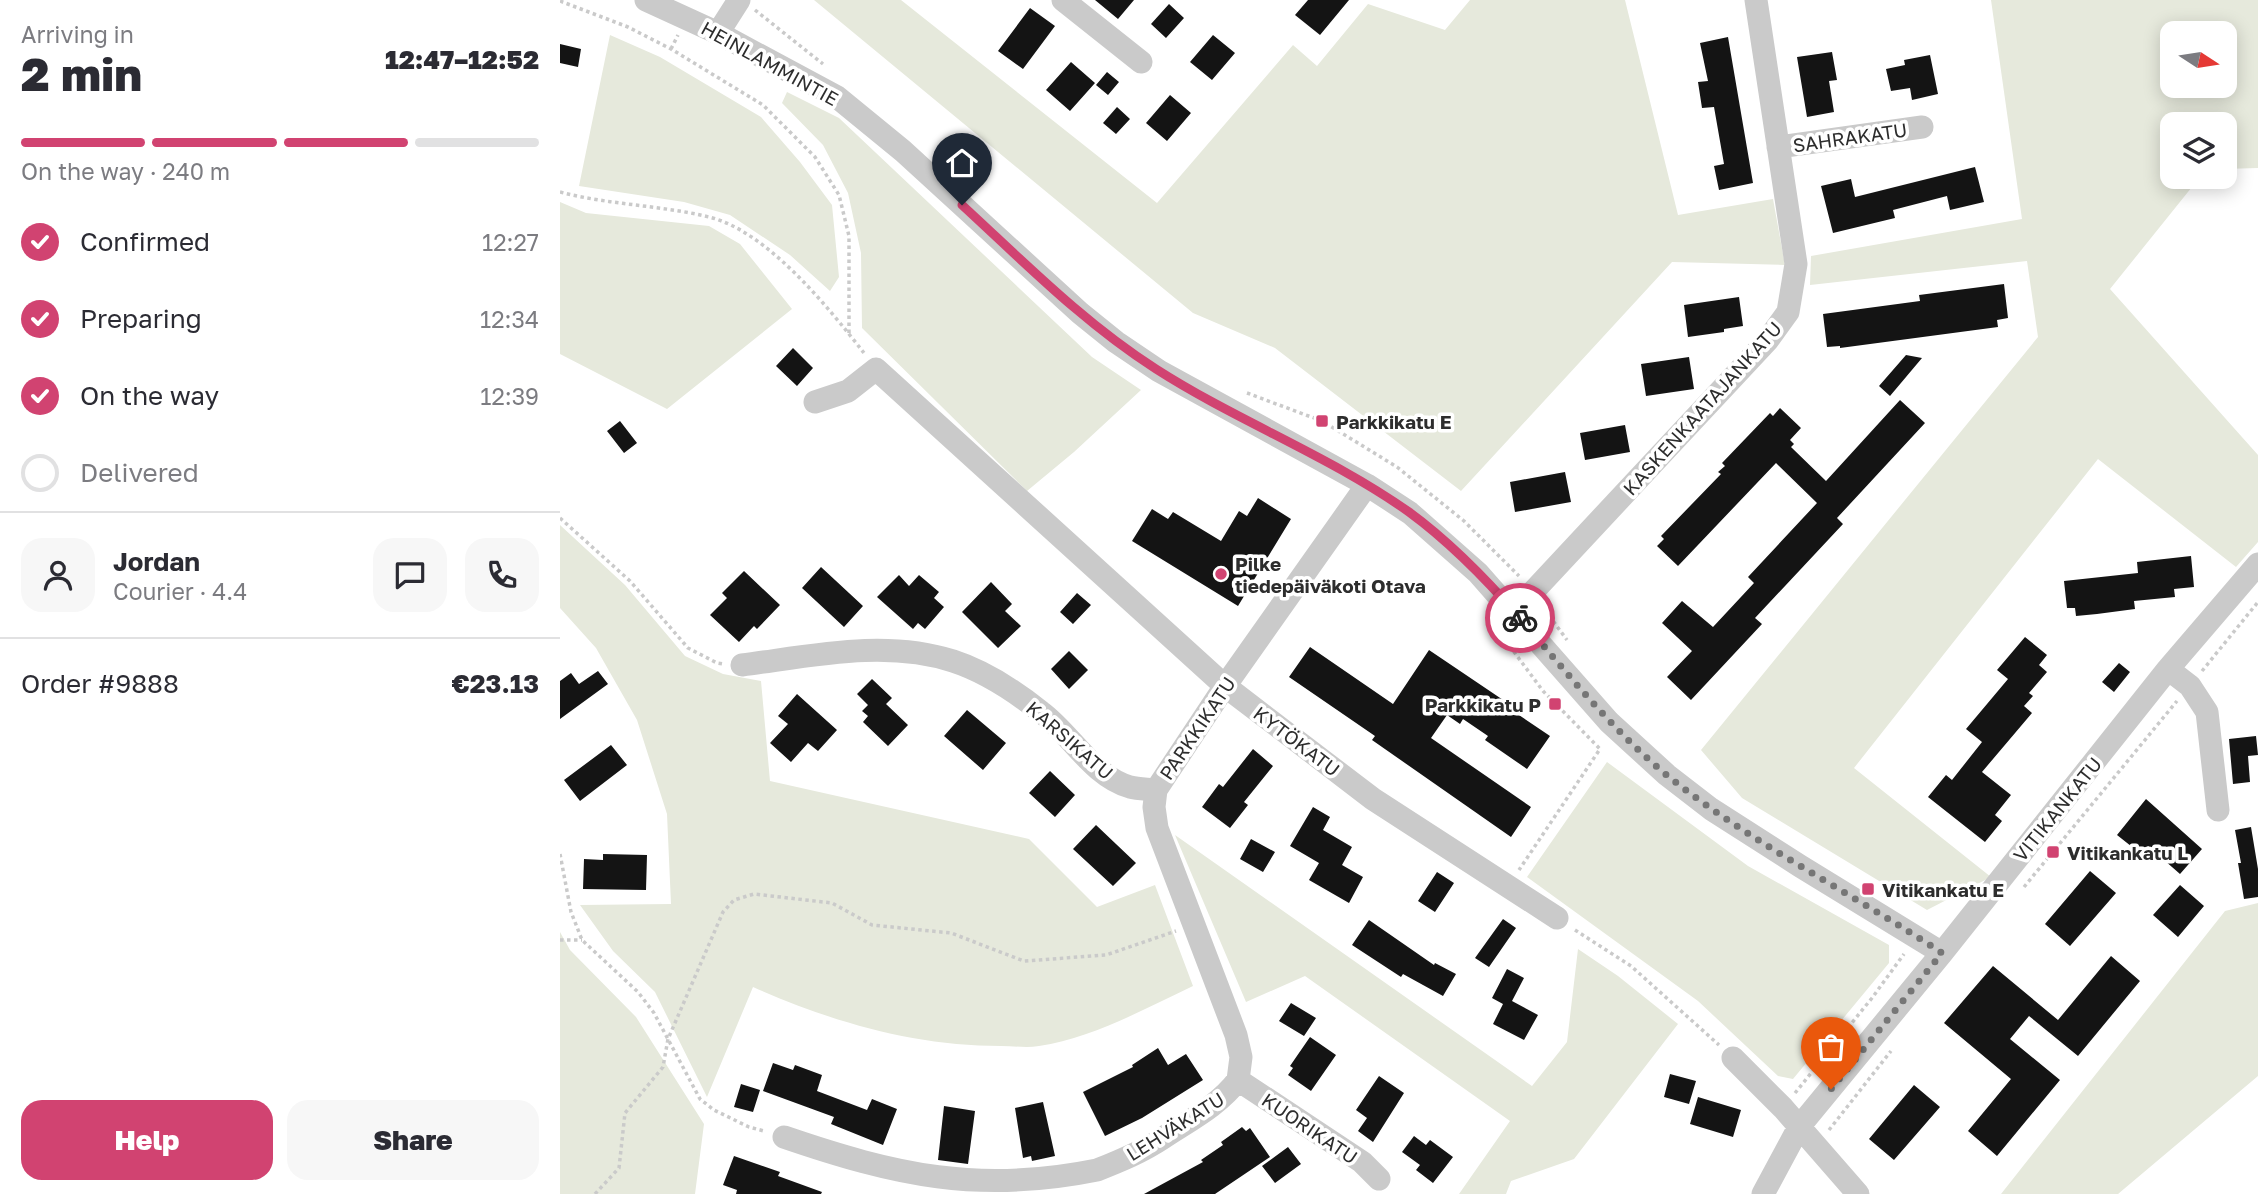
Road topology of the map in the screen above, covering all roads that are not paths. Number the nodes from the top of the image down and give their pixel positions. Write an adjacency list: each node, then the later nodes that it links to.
1 (646, 0): 5 (street, HEINLAMMINTIE)
2 (1063, 0): 6 (street)
3 (1756, 0): 8 (street, KASKENKAATAJANKATU)
4 (746, 4): 5 (street)
5 (718, 33): 10 (street, HEINLAMMINTIE)
6 (1141, 62)
7 (1922, 127): 8 (street, SAHRAKATU)
8 (1779, 147): 12 (street, KASKENKAATAJANKATU)
9 (815, 402): 15 (street, KYTÖKATU)
10 (1367, 485): 12 (street, HEINLAMMINTIE); 15 (street, PARKKIKATU)
11 (2258, 564): 14 (street, VITIKANKATU)
12 (1514, 612): 19 (street, HEINLAMMINTIE)
13 (742, 665): 16 (street, KARSIKATU)
14 (2168, 669): 17 (street); 19 (street, VITIKANKATU)
15 (1224, 686): 16 (street, PARKKIKATU); 18 (street, KYTÖKATU)
16 (1156, 790): 21 (street, PARKKIKATU)
17 (2218, 810)
18 (1557, 918)
19 (1942, 953): 22 (street, VITIKANKATU)
20 (1732, 1058): 22 (street)
21 (1238, 1080): 23 (street, LEHVÄKATU); 24 (street, KUORIKATU)
22 (1799, 1128): 25 (street, VITIKANKATU); 26 (street)
23 (784, 1137)
24 (1379, 1180)
25 (1763, 1194)
26 (1858, 1194)

